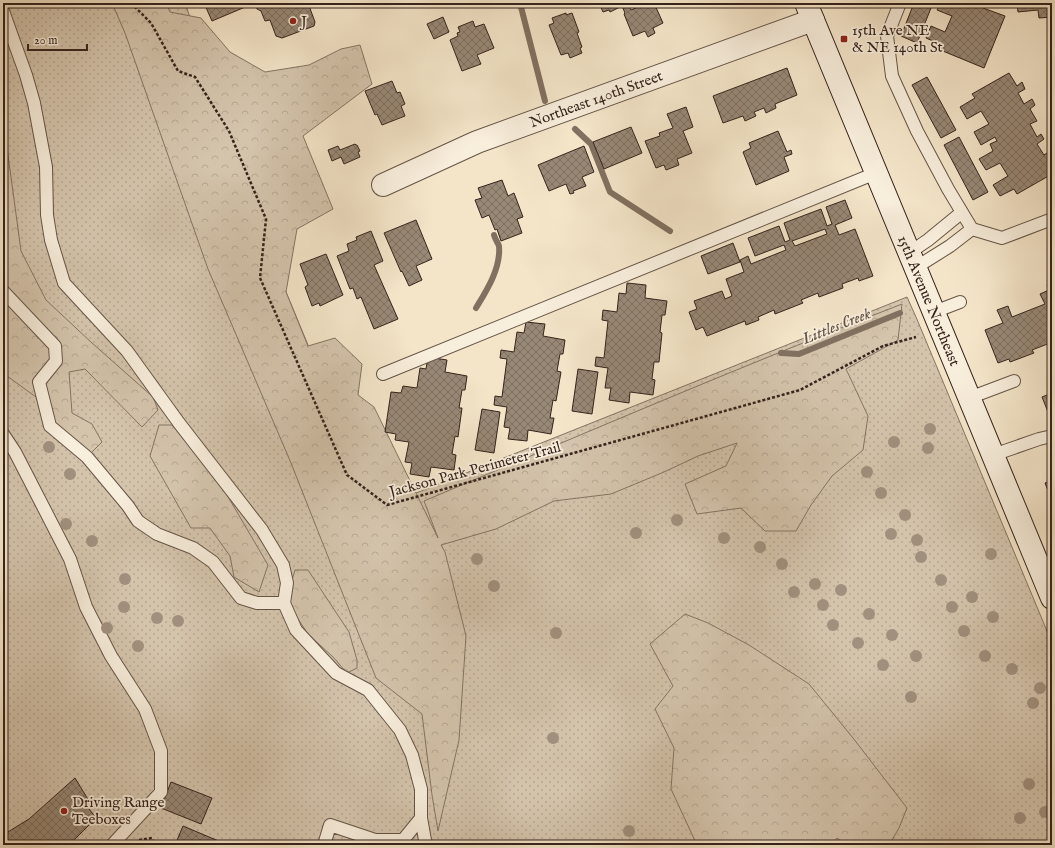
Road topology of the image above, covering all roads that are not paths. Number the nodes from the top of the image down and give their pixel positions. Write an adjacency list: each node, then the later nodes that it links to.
1 (900, 3): 6 (lane)
2 (3, 11): 21 (lane)
3 (809, 11): 4 (main road, 15th Avenue Northeast); 5 (main road, Northeast 140th Street)
4 (876, 173): 9 (main road, 15th Avenue Northeast); 13 (lane)
5 (383, 185)
6 (961, 213): 8 (lane); 9 (lane)
7 (1052, 219): 8 (lane)
8 (972, 229): 9 (lane)
9 (912, 261): 12 (main road, 15th Avenue Northeast)
10 (3, 291): 21 (lane)
11 (960, 302): 12 (lane)
12 (934, 312): 15 (main road, 15th Avenue Northeast)
13 (383, 374)
14 (1014, 381): 15 (lane)
15 (969, 398): 18 (main road, 15th Avenue Northeast)
16 (3, 434): 24 (lane)
17 (1052, 436): 18 (lane)
18 (993, 455): 19 (main road, 15th Avenue Northeast)
19 (1046, 568): 20 (main road, 15th Avenue Northeast)
20 (1052, 598)
21 (284, 603): 22 (lane)
22 (421, 818): 23 (lane); 27 (lane)
23 (375, 840): 25 (lane); 26 (lane)
24 (112, 845)
25 (324, 845)
26 (388, 845)
27 (427, 845)

